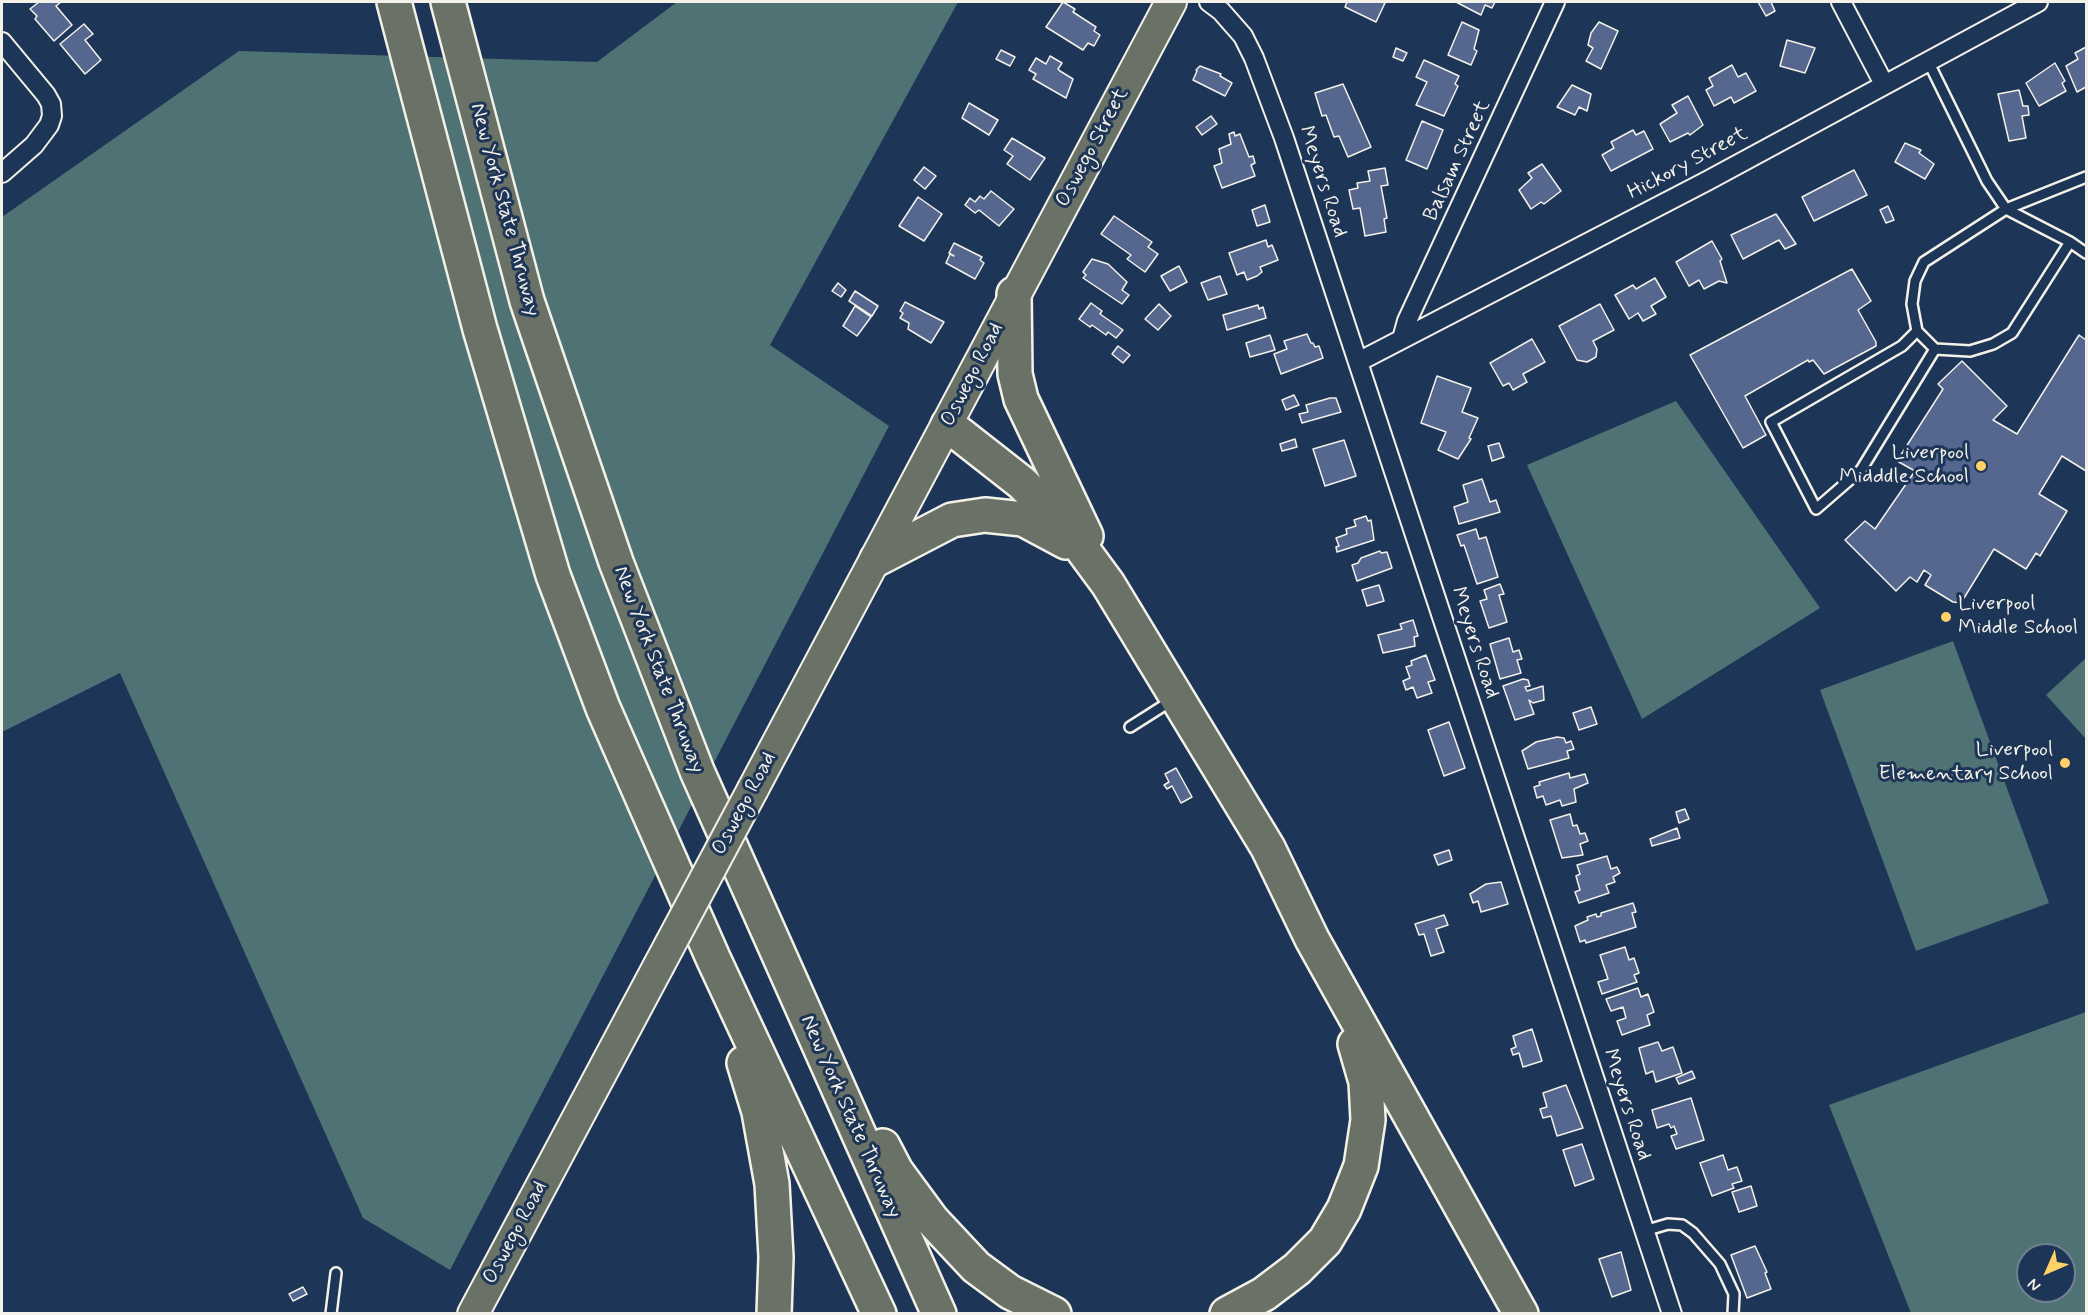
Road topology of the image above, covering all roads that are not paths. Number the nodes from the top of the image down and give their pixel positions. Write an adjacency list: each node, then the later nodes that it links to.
1 (394, 2): 27 (highway)
2 (448, 2): 28 (highway, New York State Thruway)
3 (1171, 2): 16 (main road, Oswego Street)
4 (1209, 2): 20 (street, Meyers Road)
5 (1555, 2): 18 (street, Balsam Street)
6 (1841, 2): 10 (street)
7 (2038, 2): 9 (street, Hickory Street)
8 (2, 42): 11 (street)
9 (1928, 61): 10 (street, Hickory Street); 13 (lane)
10 (1884, 84): 18 (street, Hickory Street)
11 (2, 173)
12 (2086, 177): 13 (lane)
13 (2006, 209): 14 (lane); 17 (lane)
14 (2070, 243): 15 (lane); 19 (lane)
15 (2086, 253)
16 (1014, 294): 21 (main road, Oswego Road); 23 (highway)
17 (1917, 331): 19 (lane); 19 (lane)
18 (1402, 339): 20 (street, Hickory Street)
19 (1935, 349)
20 (1358, 362): 30 (street, Meyers Road)
21 (948, 425): 22 (main road, Oswego Road); 23 (highway)
22 (877, 559): 23 (highway); 33 (main road, Oswego Road, bridge)
23 (1108, 584): 24 (highway)
24 (1178, 697): 25 (lane); 26 (highway)
25 (1130, 727)
26 (1212, 753): 29 (highway); 40 (highway)
27 (713, 958): 34 (highway); 35 (highway)
28 (796, 997): 36 (highway, New York State Thruway); 37 (highway)
29 (1355, 1044): 38 (highway); 39 (highway)
30 (1644, 1231): 41 (street, Meyers Road); 42 (lane)
31 (336, 1273): 32 (lane)
32 (331, 1314)
33 (473, 1314)
34 (774, 1314)
35 (879, 1314)
36 (939, 1314)
37 (1054, 1314)
38 (1227, 1314)
39 (1506, 1314)
40 (1521, 1314)
41 (1672, 1314)
42 (1733, 1314)

